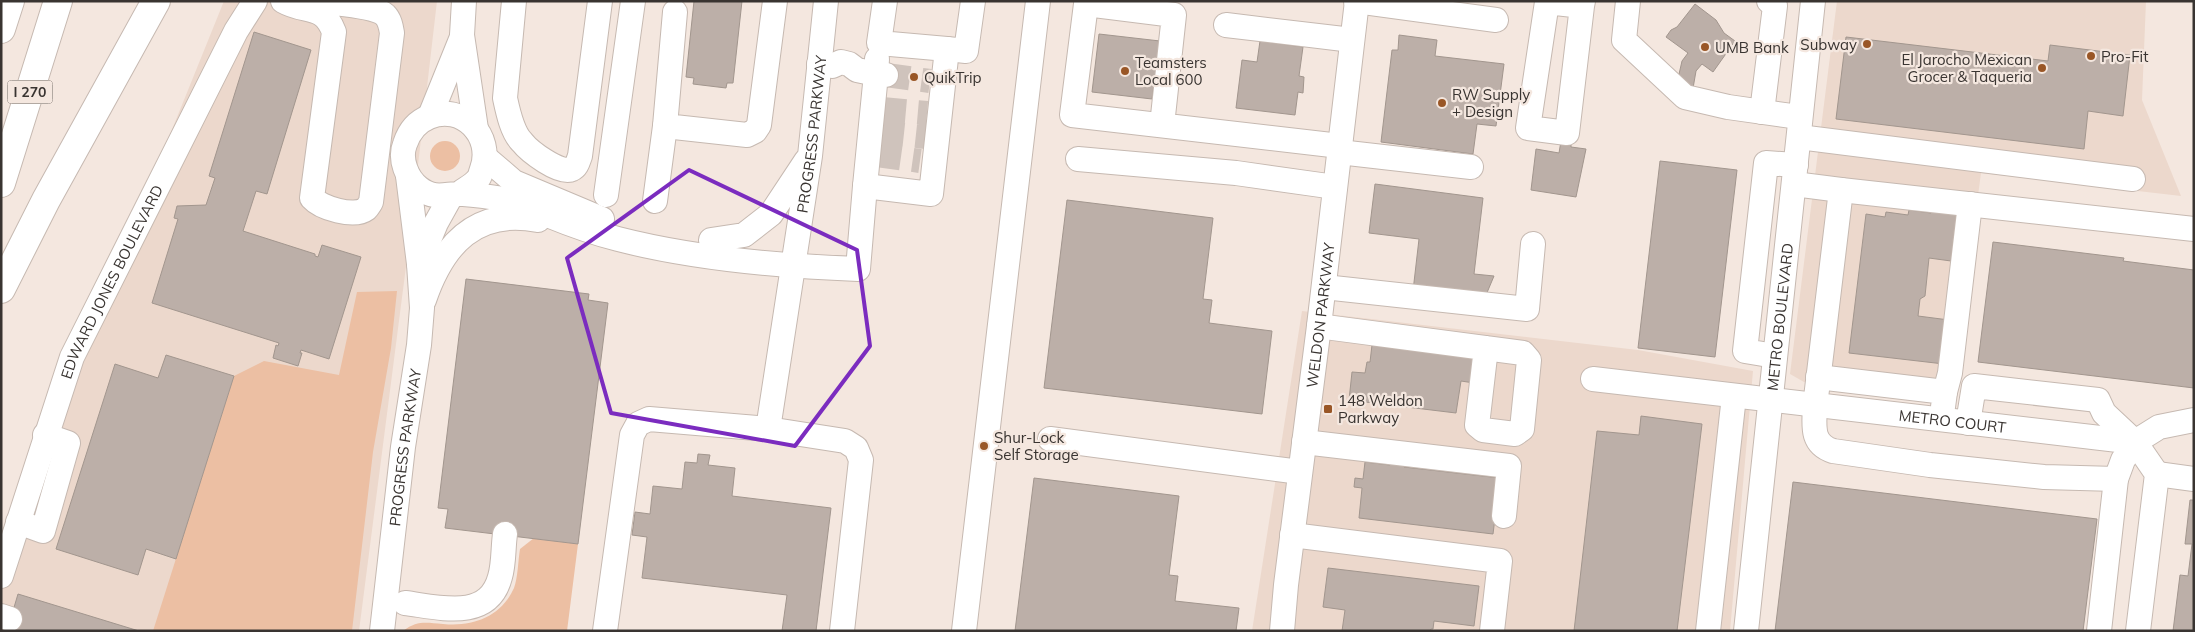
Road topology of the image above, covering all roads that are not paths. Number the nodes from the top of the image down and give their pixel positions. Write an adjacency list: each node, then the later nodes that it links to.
1 (10, 1): 24 (highway)
2 (58, 1): 46 (highway, I 270)
3 (156, 1): 61 (highway)
4 (255, 1): 86 (street, EDWARD JONES BOULEVARD)
5 (283, 1): 6 (street)
6 (319, 1)
7 (514, 1): 29 (street)
8 (600, 1): 29 (street)
9 (633, 1): 30 (street)
10 (775, 1): 35 (street)
11 (826, 1): 28 (street, PROGRESS PARKWAY)
12 (885, 1): 26 (street)
13 (973, 1): 27 (street)
14 (1038, 1): 93 (street)
15 (1356, 1): 22 (street); 25 (street, WELDON PARKWAY)
16 (1628, 1): 32 (street)
17 (1769, 1): 32 (street)
18 (1813, 1): 36 (street, METRO BOULEVARD)
19 (1582, 4): 19 (street)
20 (675, 12): 35 (street)
21 (461, 14): 33 (street); 37 (street)
22 (1496, 20)
23 (1226, 25): 25 (street)
24 (1, 29)
25 (1352, 40): 38 (street, WELDON PARKWAY)
26 (879, 43): 27 (street); 31 (street)
27 (947, 49): 47 (street)
28 (825, 65): 31 (street); 39 (street, PROGRESS PARKWAY)
29 (591, 68): 30 (street)
30 (623, 72): 51 (street)
31 (873, 73): 47 (street)
32 (1762, 112): 36 (street)
33 (430, 116): 37 (street); 44 (street)
34 (1162, 125): 34 (street); 38 (street)
35 (665, 126): 52 (street)
36 (1799, 127): 43 (street, METRO BOULEVARD); 45 (street)
37 (476, 129): 40 (street)
38 (1340, 149): 42 (street); 48 (street, WELDON PARKWAY)
39 (810, 156): 56 (street); 59 (street, PROGRESS PARKWAY)
40 (486, 158): 50 (street); 56 (street)
41 (1078, 159): 48 (street)
42 (1471, 167)
43 (1795, 175): 49 (street); 65 (street, METRO BOULEVARD); 65 (street)
44 (408, 176): 50 (street); 58 (street, PROGRESS PARKWAY)
45 (2133, 179)
46 (1, 183)
47 (865, 186): 59 (street)
48 (1335, 187): 60 (street, WELDON PARKWAY)
49 (1840, 190): 53 (street); 66 (street)
50 (455, 195): 54 (street); 58 (street, PROGRESS PARKWAY)
51 (606, 195)
52 (655, 201)
53 (1970, 204): 55 (street); 68 (street)
54 (576, 227): 59 (street); 62 (street)
55 (2194, 229)
56 (711, 240): 59 (street)
57 (1534, 244): 60 (street)
58 (419, 264): 62 (street, PROGRESS PARKWAY)
59 (794, 267): 75 (street, PROGRESS PARKWAY)
60 (1324, 287): 63 (street, WELDON PARKWAY)
61 (1, 289)
62 (422, 308): 90 (street, PROGRESS PARKWAY)
63 (1319, 326): 64 (street); 77 (street, WELDON PARKWAY)
64 (1486, 348)
65 (1775, 356): 70 (street, METRO BOULEVARD)
66 (1818, 377): 68 (street); 71 (street)
67 (1592, 379): 69 (street, METRO COURT)
68 (1945, 392): 72 (street)
69 (1734, 396): 70 (street, METRO COURT); 87 (street)
70 (1770, 401): 71 (street, METRO COURT); 89 (street, METRO BOULEVARD)
71 (1815, 406): 72 (street, METRO COURT); 81 (street)
72 (1942, 420): 74 (street, METRO COURT)
73 (2194, 420): 78 (street)
74 (1968, 423): 78 (street, METRO COURT); 78 (street)
75 (768, 428): 91 (street); 92 (street)
76 (1050, 438): 79 (street)
77 (1304, 442): 79 (street, WELDON PARKWAY); 83 (street)
78 (2135, 442): 80 (street); 81 (street)
79 (1300, 472): 85 (street, WELDON PARKWAY)
80 (2157, 474): 82 (street); 99 (street)
81 (2116, 478): 98 (street)
82 (2194, 479)
83 (1504, 516)
84 (505, 534): 88 (street)
85 (1292, 535): 94 (street, WELDON PARKWAY); 95 (street)
86 (1, 576)
87 (1711, 602): 89 (street); 96 (street)
88 (405, 603)
89 (1749, 607): 97 (street, METRO BOULEVARD)
90 (382, 631)
91 (605, 631)
92 (842, 631)
93 (964, 631)
94 (1282, 631)
95 (1492, 631)
96 (1708, 631)
97 (1746, 631)
98 (2099, 631)
99 (2138, 631)

